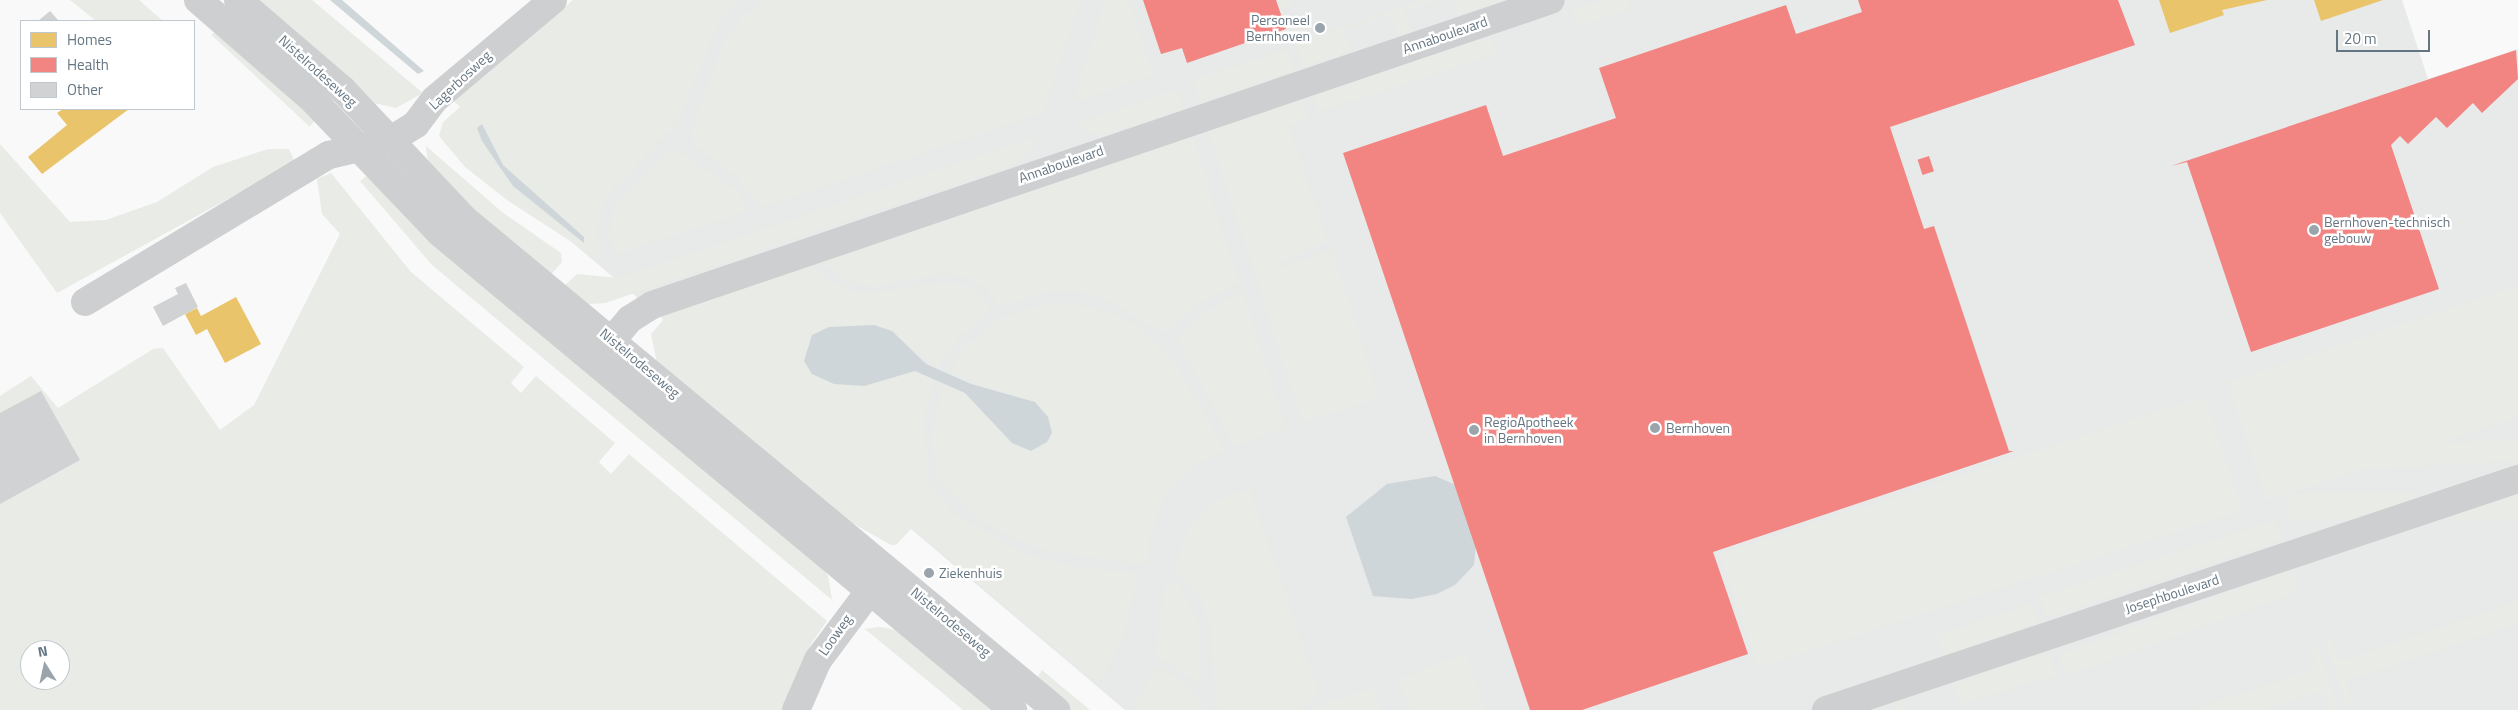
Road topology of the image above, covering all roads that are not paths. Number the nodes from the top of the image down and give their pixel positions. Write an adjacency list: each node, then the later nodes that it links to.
1 (198, 0): 6 (street, Nistelrodeseweg)
2 (238, 0): 5 (street, Nistelrodeseweg)
3 (553, 0): 5 (street, Lagerbosweg)
4 (1551, 0): 8 (street, Annaboulevard)
5 (389, 141): 6 (street, Lagerbosweg); 8 (street, Nistelrodeseweg)
6 (361, 150): 7 (street); 9 (street, Nistelrodeseweg)
7 (85, 302)
8 (611, 339): 9 (street, Annaboulevard); 11 (street, Nistelrodeseweg)
9 (593, 363): 12 (street, Nistelrodeseweg)
10 (2518, 479): 16 (street, Josephboulevard)
11 (887, 568): 12 (street, Looweg); 15 (street, Nistelrodeseweg)
12 (868, 592): 13 (street, Looweg); 14 (street, Nistelrodeseweg)
13 (796, 710)
14 (1013, 710)
15 (1056, 710)
16 (1826, 710)

